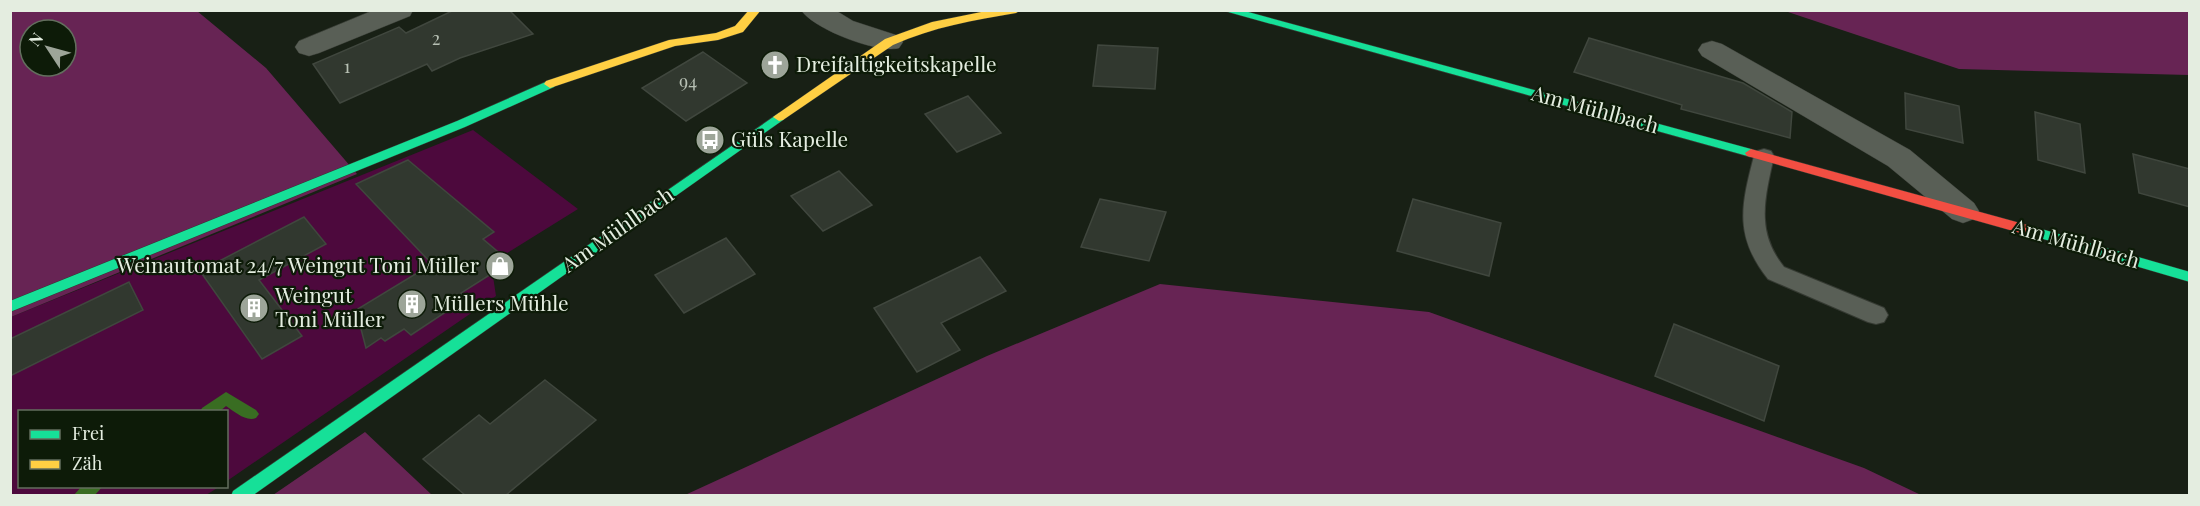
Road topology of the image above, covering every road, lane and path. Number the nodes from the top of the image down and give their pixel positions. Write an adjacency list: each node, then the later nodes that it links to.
1 (400, 10): 7 (street)
2 (756, 10): 12 (street)
3 (814, 10): 6 (street)
4 (1016, 10): 6 (street, Am Mühlbach)
5 (1226, 10): 9 (street, Am Mühlbach)
6 (890, 42): 14 (street, Am Mühlbach)
7 (309, 47)
8 (1712, 50): 10 (street, Am Mühlbach)
9 (1764, 156): 10 (street, Am Mühlbach); 13 (lane)
10 (1963, 211): 11 (street, Am Mühlbach)
11 (2190, 277)
12 (10, 307)
13 (1876, 315)
14 (239, 495)

